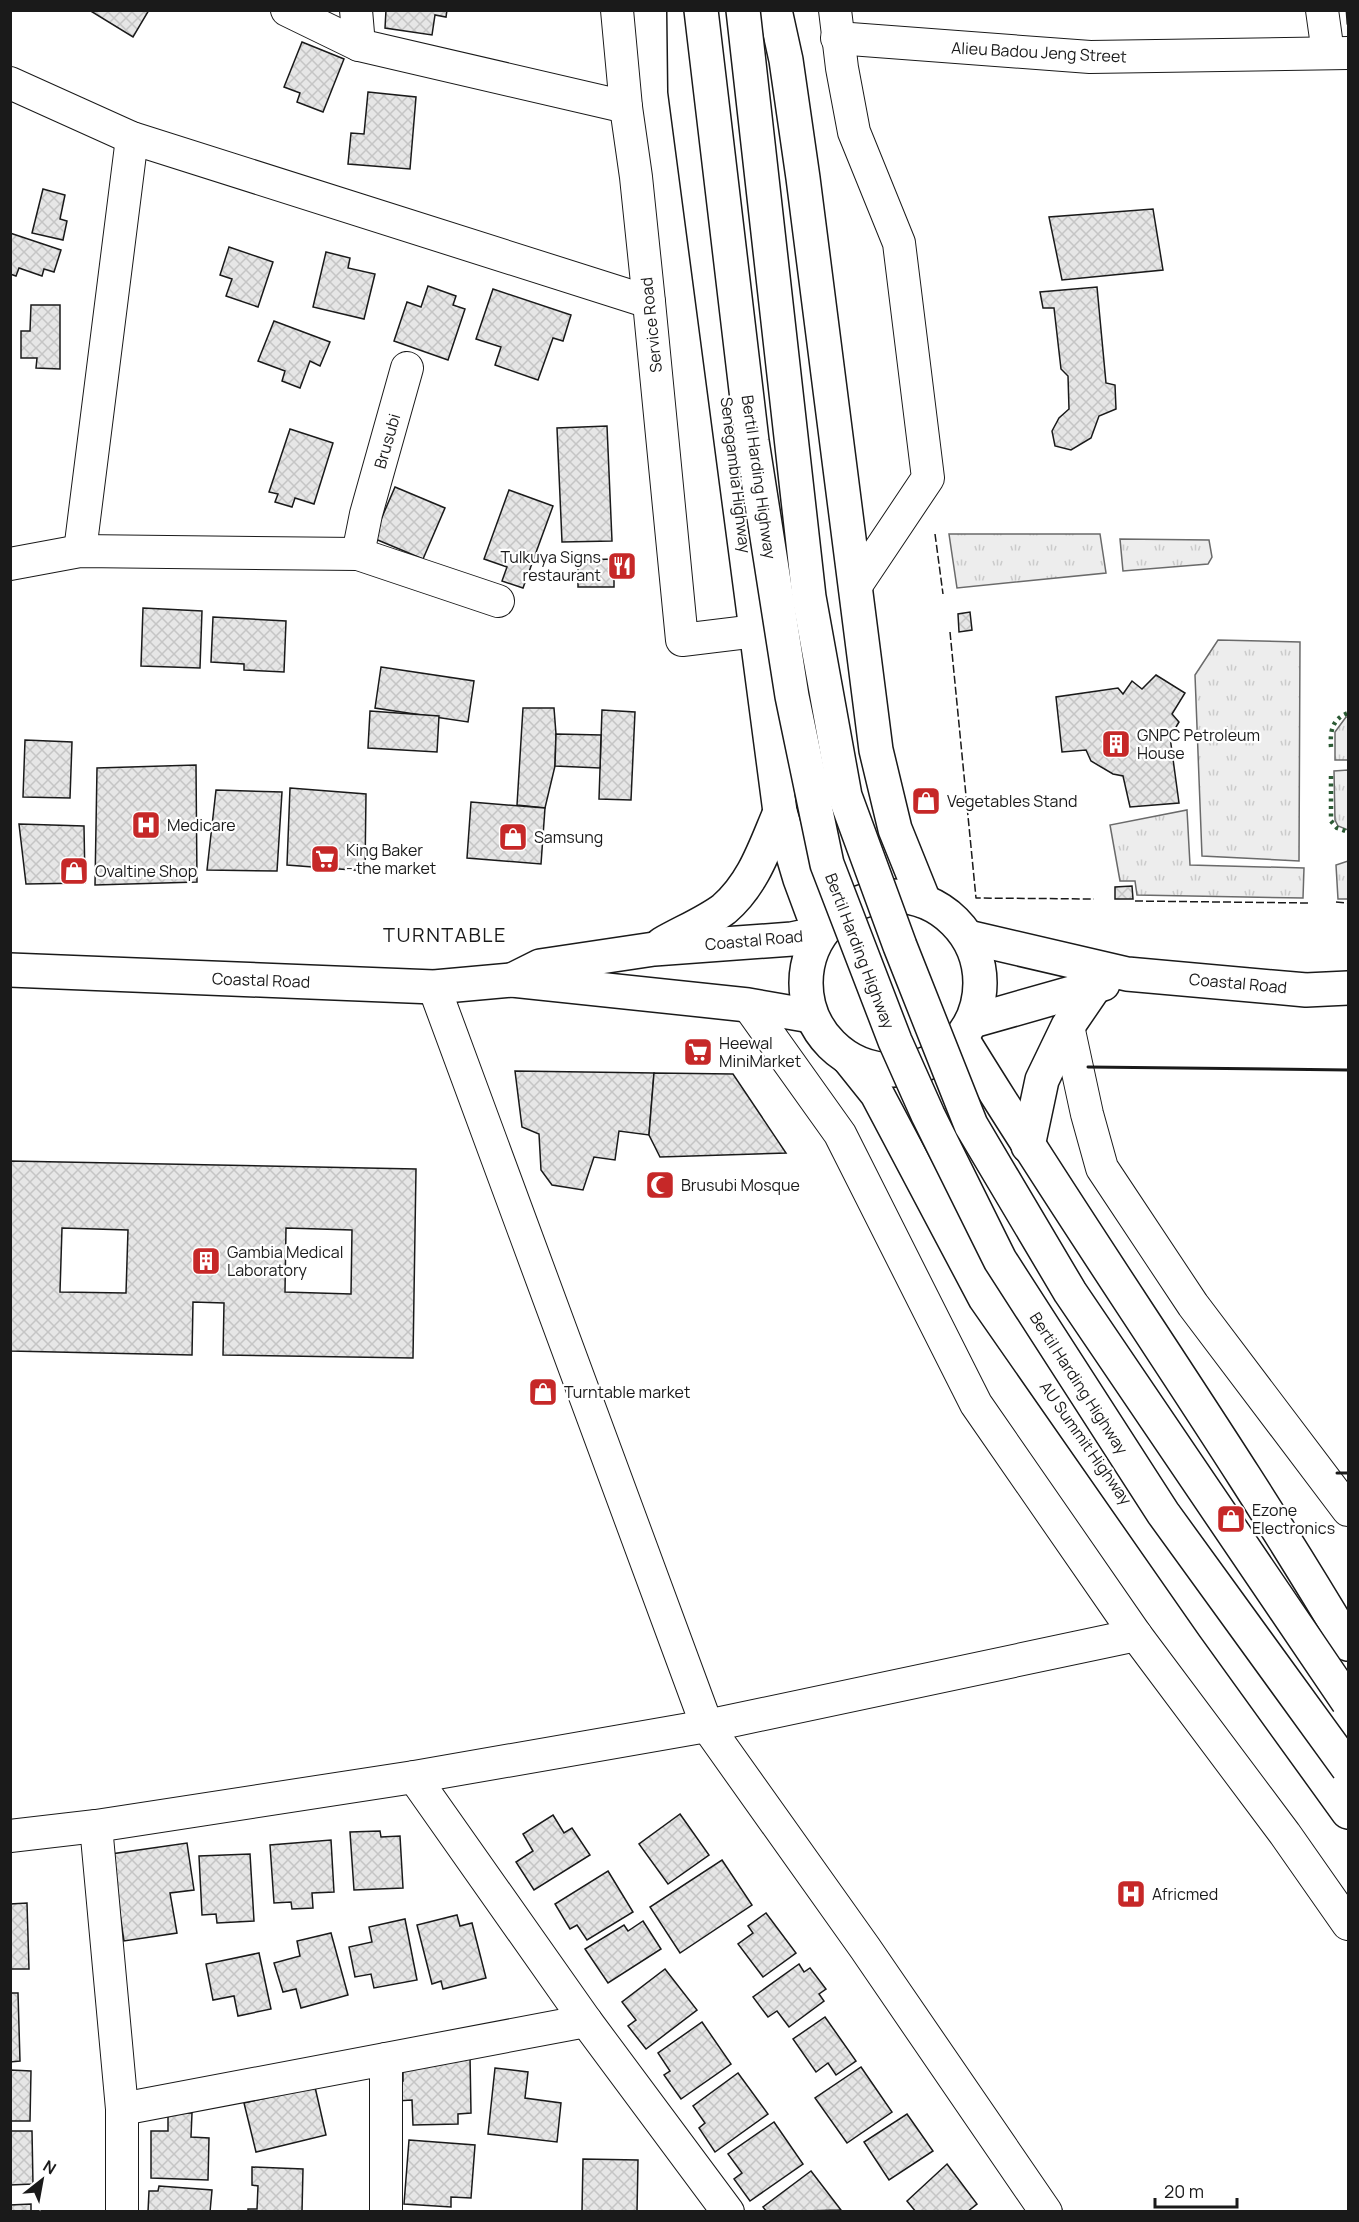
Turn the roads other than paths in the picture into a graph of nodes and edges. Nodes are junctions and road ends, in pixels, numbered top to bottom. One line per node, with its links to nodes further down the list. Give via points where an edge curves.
1 (287, 10): 10 (street)
2 (356, 10): 10 (street)
3 (617, 10): 13 (street, Service Road)
4 (684, 10): 22 (main road, Senegambia Highway, via 685,91)
5 (701, 10): 45 (main road, Bertil Harding Highway, bridge, via 752,441 792,696 827,864 899,1052 1000,1260 1162,1513)
6 (742, 10): 43 (main road, Bertil Harding Highway, bridge, via 809,597 845,796 971,1125 1070,1292)
7 (775, 10): 20 (main road, via 802,166)
8 (1322, 10): 11 (street)
9 (836, 24): 11 (street, Alieu Badou Jeng Street, via 1090,57); 20 (street, via 854,132 899,243 928,478)
10 (359, 45): 13 (street)
11 (1338, 53)
12 (10, 83): 14 (street)
13 (626, 107): 15 (street, Service Road)
14 (132, 138): 15 (street); 17 (street)
15 (649, 302): 22 (street, Service Road, via 682,640)
16 (407, 368): 18 (street, Brusubi)
17 (80, 551): 18 (street); 19 (street)
18 (358, 554): 21 (street)
19 (10, 564)
20 (855, 587): 24 (main road, via 876,750 895,829)
21 (498, 601)
22 (756, 632): 23 (main road, Senegambia Highway)
23 (780, 812): 25 (main road, Senegambia Highway); 27 (main road, via 757,867 739,893 723,909)
24 (924, 901): 25 (main road, via 895,896 866,900 840,913); 26 (main road, via 949,916)
25 (820, 933): 27 (main road, Coastal Road, via 792,939); 35 (main road, via 808,960 805,988)
26 (968, 937): 29 (main road, Coastal Road); 37 (main road, via 979,964 980,993)
27 (654, 949): 30 (main road, Coastal Road, via 540,966)
28 (10, 970): 31 (main road, Coastal Road)
29 (1127, 974): 32 (main road, Coastal Road); 33 (main road, Coastal Road, via 1306,990)
30 (512, 980): 31 (main road, Coastal Road); 34 (main road, Coastal Road)
31 (434, 987): 44 (street)
32 (1094, 988): 36 (main road); 37 (main road, Coastal Road)
33 (1348, 988)
34 (748, 1005): 35 (main road, Coastal Road); 41 (street, via 840,1134 976,1404)
35 (811, 1016): 38 (main road, via 827,1041)
36 (1068, 1026): 39 (main road, via 1042,1080); 40 (street, via 1102,1168 1193,1305)
37 (968, 1030): 38 (main road, via 933,1062 905,1070 876,1070); 39 (main road)
38 (849, 1059): 47 (main road, AU Summit Highway, via 877,1094 985,1298)
39 (1028, 1146): 42 (main road, via 1299,1560)
40 (1345, 1500)
41 (1136, 1635): 44 (street); 50 (street)
42 (1348, 1644)
43 (1348, 1702)
44 (706, 1726): 46 (street); 57 (street)
45 (1348, 1768)
46 (414, 1777): 48 (street); 51 (street)
47 (1348, 1812)
48 (96, 1826): 49 (street); 53 (street)
49 (10, 1836)
50 (1348, 1924)
51 (585, 2021): 52 (street); 56 (street)
52 (386, 2059): 53 (street); 55 (street)
53 (122, 2109): 54 (street)
54 (122, 2211)
55 (386, 2211)
56 (728, 2211)
57 (1046, 2211)

